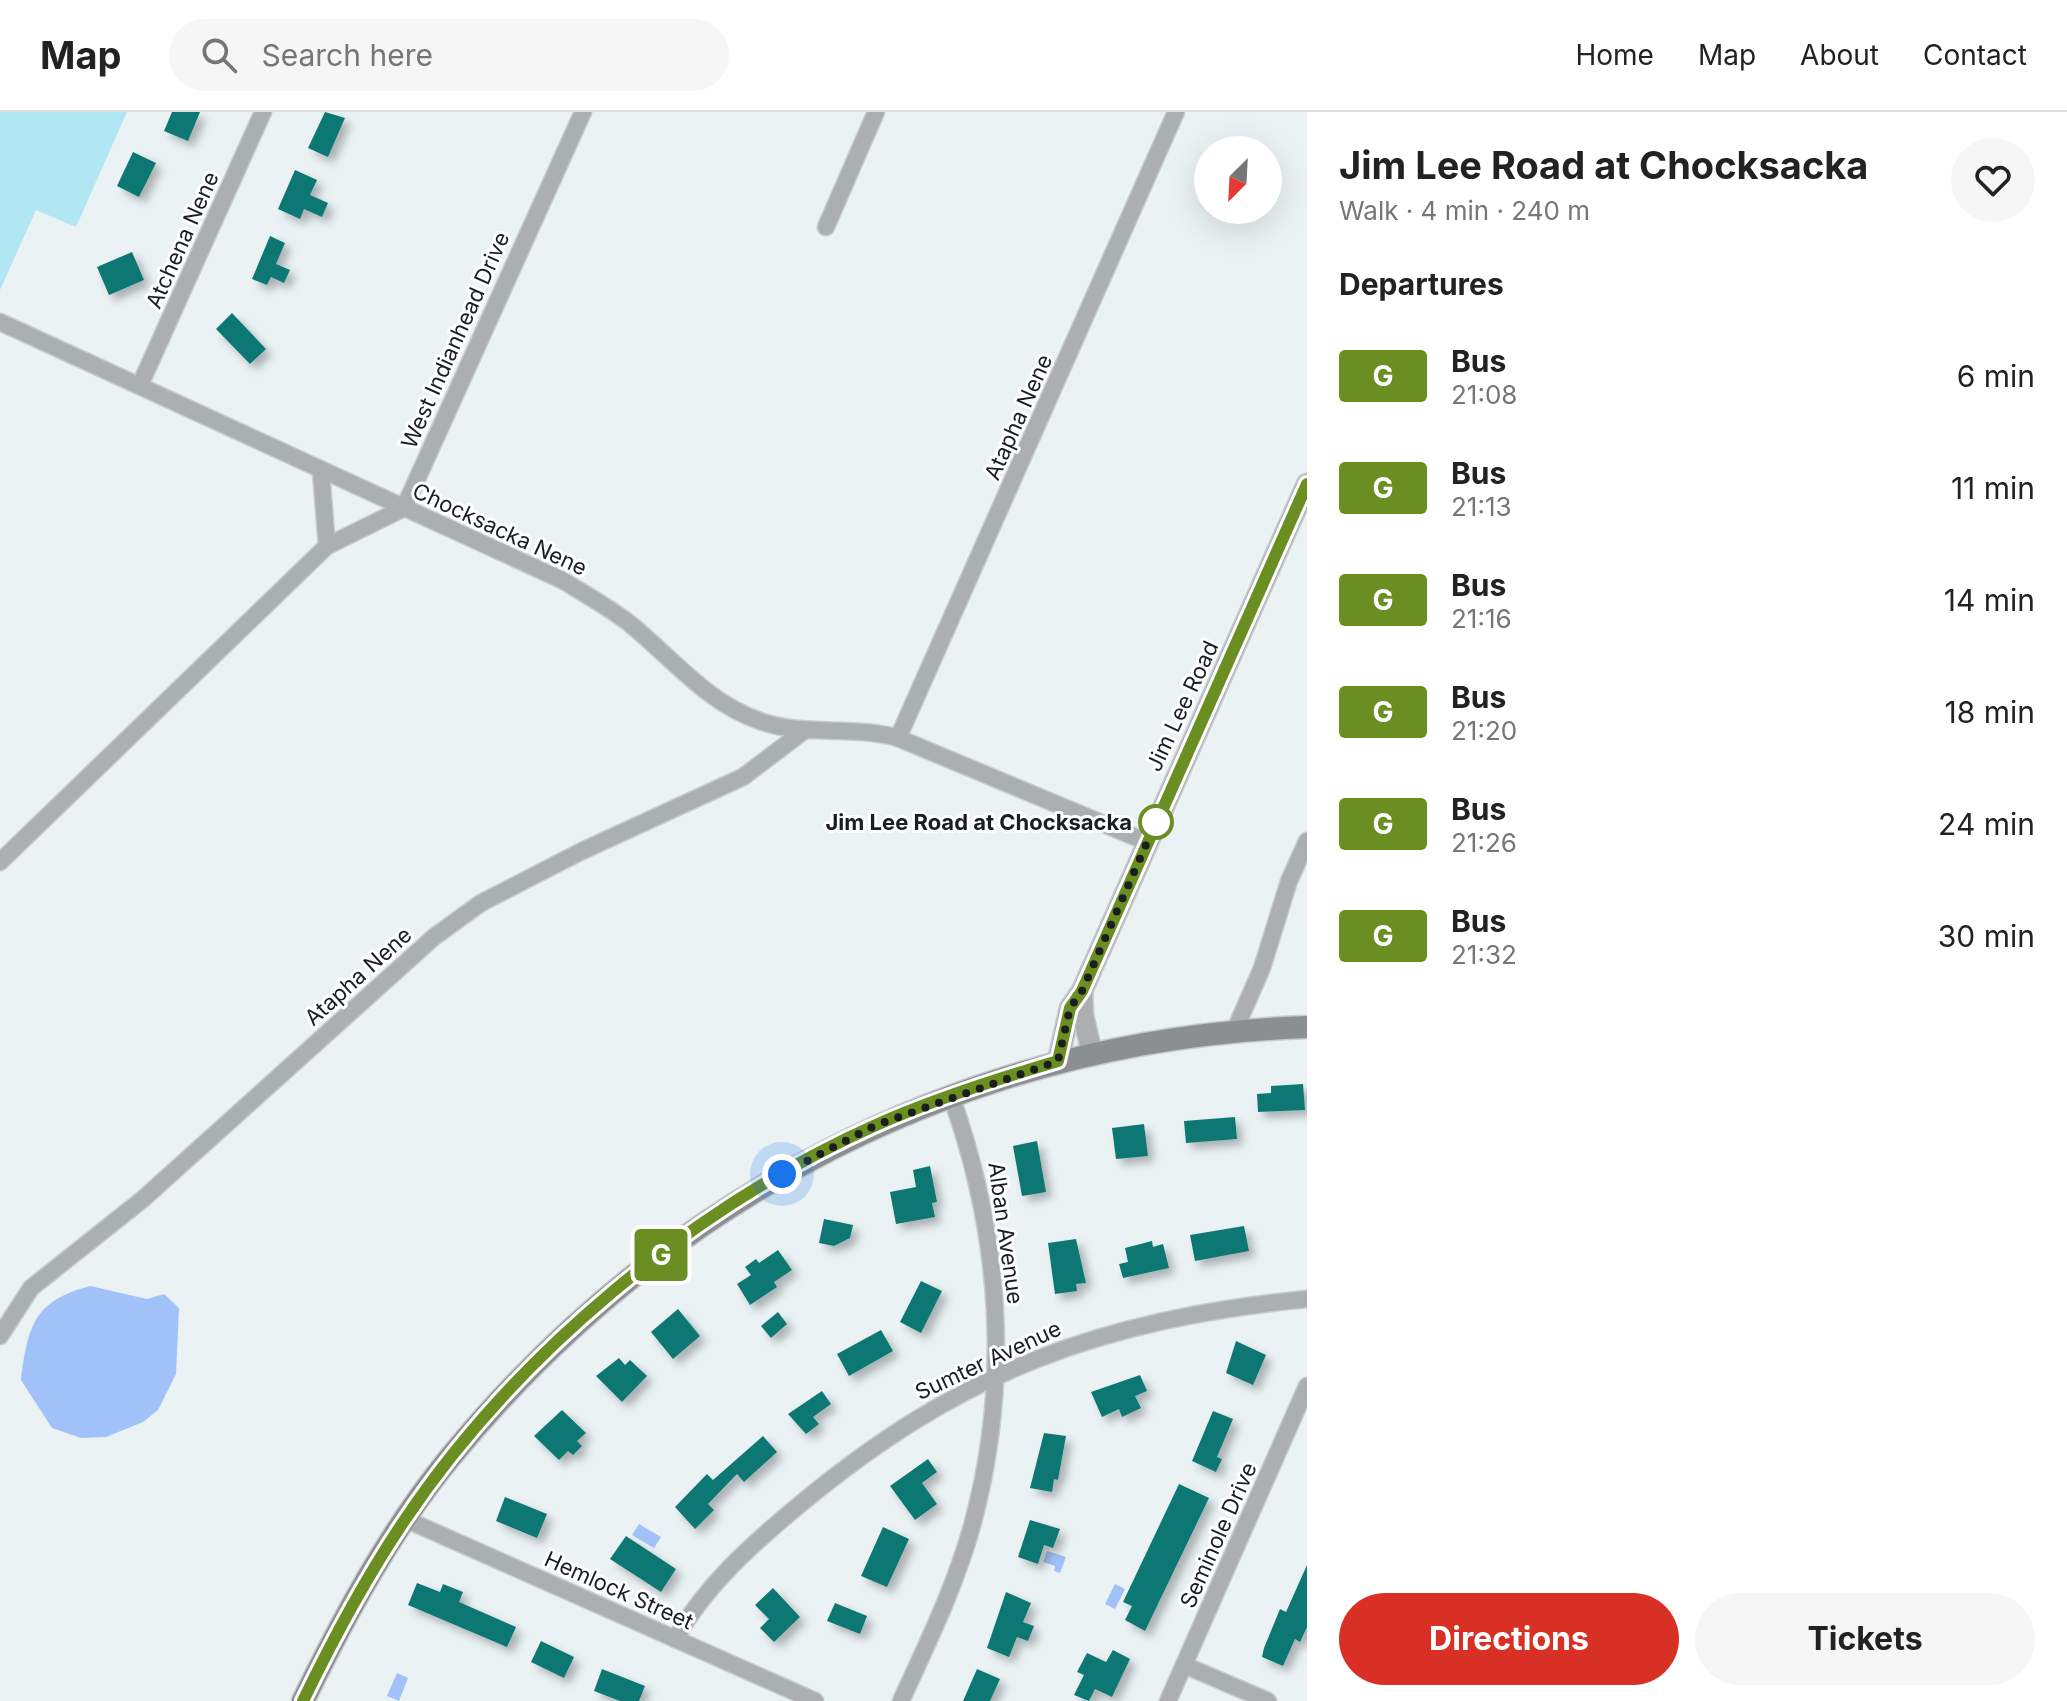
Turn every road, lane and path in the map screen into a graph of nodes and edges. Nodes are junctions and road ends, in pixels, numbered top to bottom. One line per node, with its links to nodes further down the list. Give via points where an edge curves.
1 (263, 112): 7 (street, Atchena Nene)
2 (583, 112): 10 (street, West Indianhead Drive)
3 (876, 112): 5 (street)
4 (1176, 112): 13 (street, Atapha Nene)
5 (826, 227)
6 (0, 322): 7 (street, Chocksacka Nene)
7 (140, 385): 8 (street, Chocksacka Nene)
8 (321, 472): 10 (street, Chocksacka Nene); 11 (street)
9 (1307, 484): 15 (street, Jim Lee Road)
10 (404, 508): 11 (street); 12 (street, Chocksacka Nene, via 500,550 598,602 722,703 761,722)
11 (327, 546): 16 (street)
12 (805, 730): 13 (street, Chocksacka Nene); 24 (street, Atapha Nene, via 743,777 481,903 434,937 143,1199 31,1288)
13 (898, 738): 15 (street, Chocksacka Nene)
14 (1307, 841): 19 (street)
15 (1147, 842): 17 (street, Jim Lee Road)
16 (0, 862)
17 (1082, 991): 20 (street); 21 (street, Jim Lee Road, via 1070,1008)
18 (1307, 1027): 19 (main road)
19 (1234, 1032): 20 (main road)
20 (1092, 1053): 21 (main road)
21 (1058, 1061): 22 (main road)
22 (951, 1096): 25 (street, Alban Avenue, via 973,1155 992,1265); 27 (main road, via 825,1149 722,1212 601,1301 539,1360 447,1462)
23 (1307, 1299): 25 (street, Sumter Avenue, via 1133,1326)
24 (0, 1336)
25 (998, 1374): 28 (street, Sumter Avenue, via 921,1414 855,1458 712,1584); 32 (street, Alban Avenue, via 972,1526 947,1599)
26 (1307, 1386): 29 (street, Seminole Drive)
27 (405, 1519): 28 (street, Hemlock Street); 30 (main road, via 349,1610)
28 (675, 1639): 31 (street, Hemlock Street)
29 (1184, 1665): 33 (street, Seminole Drive); 34 (street)
30 (303, 1701)
31 (815, 1701)
32 (901, 1701)
33 (1168, 1701)
34 (1268, 1701)

